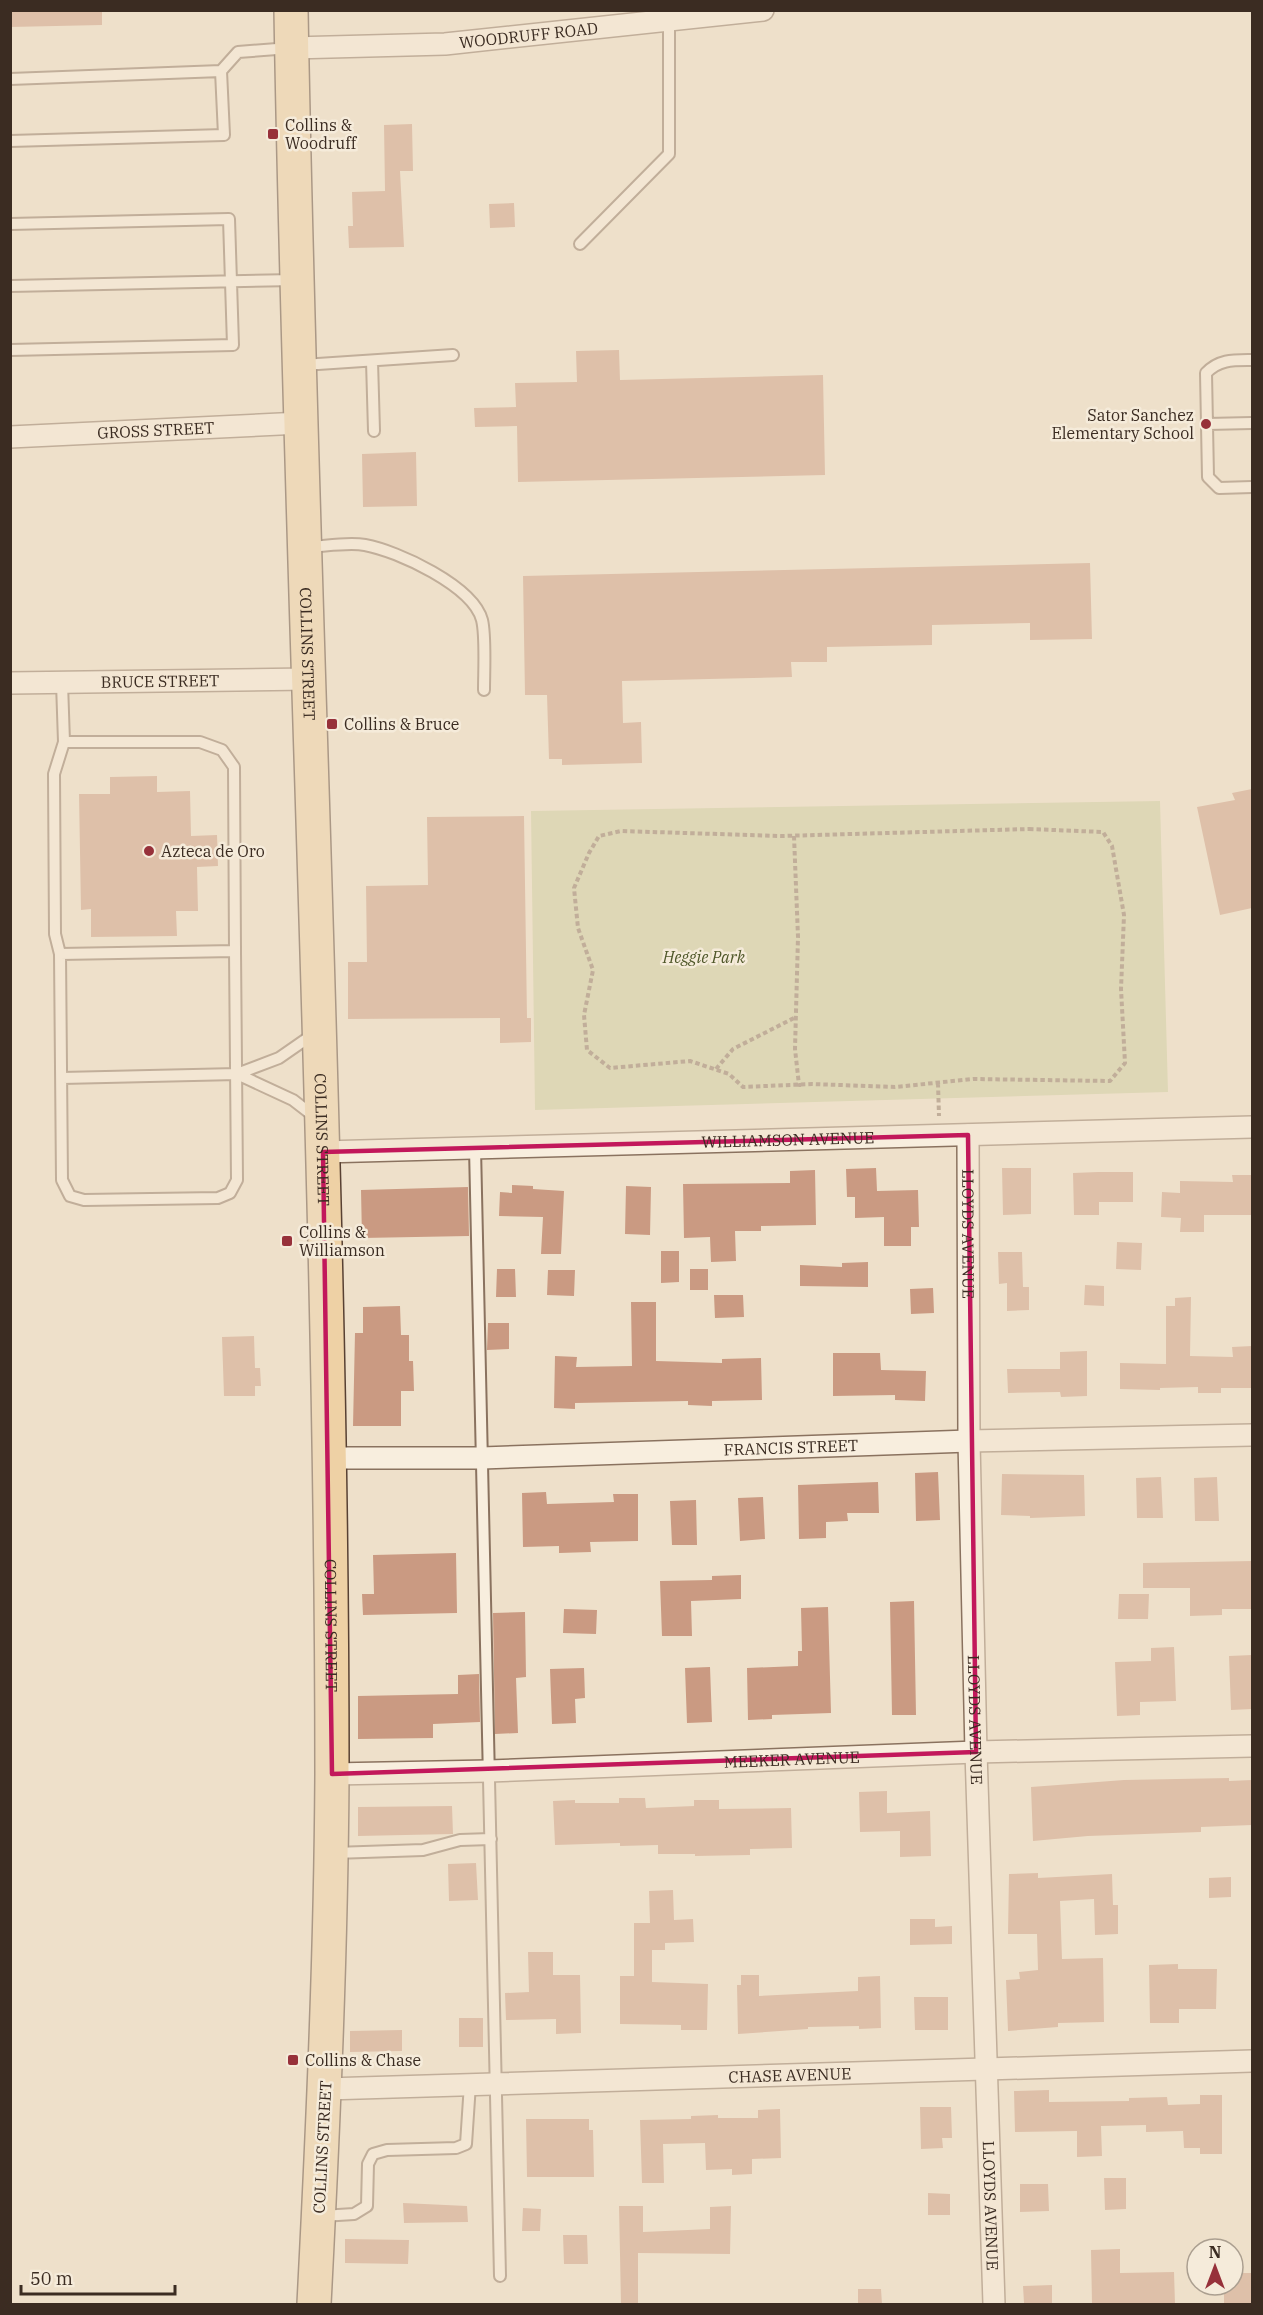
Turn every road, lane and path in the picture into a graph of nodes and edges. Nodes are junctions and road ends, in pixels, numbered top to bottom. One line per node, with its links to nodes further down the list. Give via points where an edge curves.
1 (291, 10): 6 (main road, COLLINS STREET)
2 (763, 10): 3 (street, WOODRUFF ROAD)
3 (733, 13): 4 (street, WOODRUFF ROAD)
4 (693, 15): 5 (street, WOODRUFF ROAD)
5 (669, 22): 6 (street, WOODRUFF ROAD, via 445,44); 11 (lane, via 669,154)
6 (292, 48): 7 (lane, via 238,52); 12 (main road, COLLINS STREET)
7 (221, 71): 8 (lane); 9 (lane, via 224,135)
8 (10, 79)
9 (10, 141)
10 (10, 224): 13 (lane, via 229,219)
11 (580, 244)
12 (298, 280): 13 (lane); 19 (main road, COLLINS STREET)
13 (232, 282): 14 (lane); 15 (lane, via 233,345)
14 (10, 286)
15 (10, 350)
16 (453, 355): 18 (lane)
17 (1252, 360): 22 (lane, via 1229,360 1213,365 1206,373)
18 (372, 362): 19 (lane); 23 (lane)
19 (300, 366): 20 (main road, COLLINS STREET)
20 (301, 423): 24 (street, GROSS STREET); 26 (main road, COLLINS STREET)
21 (1252, 423): 22 (lane)
22 (1207, 424): 25 (lane, via 1208,477 1219,488)
23 (374, 431)
24 (10, 437)
25 (1252, 488)
26 (306, 547): 27 (main road, COLLINS STREET); 30 (lane, via 363,545 395,554 440,576 472,602 482,621)
27 (309, 679): 29 (street, BRUCE STREET); 36 (main road, COLLINS STREET)
28 (10, 683): 29 (street, BRUCE STREET)
29 (62, 683): 31 (lane)
30 (484, 690)
31 (64, 742): 33 (lane, via 200,742 222,750 234,767); 34 (lane, via 54,774 55,934)
32 (794, 836): 35 (path); 37 (path, via 621,831 599,836 574,888 578,928 593,970 584,1015 587,1050 610,1068 690,1061); 40 (path, via 1029,829 1103,832 1112,846 1124,915 1121,989 1125,1063 1110,1081 972,1079)
33 (235, 951): 34 (lane); 38 (lane)
34 (60, 954): 39 (lane)
35 (796, 1017): 37 (path, via 733,1049); 41 (path)
36 (320, 1029): 38 (lane, via 279,1058); 45 (main road, COLLINS STREET)
37 (716, 1069): 41 (path, via 729,1074 743,1088)
38 (237, 1074): 39 (lane); 39 (lane, via 237,1180 230,1193 218,1198 84,1200 70,1196 62,1180); 45 (lane, via 293,1100)
39 (62, 1078)
40 (938, 1083): 41 (path); 42 (path)
41 (799, 1085)
42 (939, 1117)
43 (1252, 1127): 44 (street, WILLIAMSON AVENUE)
44 (968, 1135): 46 (street, WILLIAMSON AVENUE); 48 (street, LLOYDS AVENUE)
45 (322, 1138): 46 (street, WILLIAMSON AVENUE); 49 (main road, COLLINS STREET)
46 (475, 1148): 50 (lane)
47 (1252, 1435): 48 (street, FRANCIS STREET)
48 (969, 1441): 50 (street, FRANCIS STREET); 52 (street, LLOYDS AVENUE)
49 (329, 1458): 50 (street, FRANCIS STREET); 54 (main road, COLLINS STREET)
50 (482, 1458): 53 (lane)
51 (1252, 1746): 52 (street, MEEKER AVENUE)
52 (976, 1752): 53 (street, MEEKER AVENUE); 58 (street, LLOYDS AVENUE)
53 (489, 1771): 54 (street, MEEKER AVENUE); 55 (lane)
54 (332, 1774): 56 (main road, COLLINS STREET)
55 (490, 1839): 56 (lane, via 460,1840 423,1850); 60 (lane)
56 (331, 1853): 61 (main road, COLLINS STREET)
57 (1252, 2061): 58 (street, CHASE AVENUE)
58 (987, 2068): 60 (street, CHASE AVENUE); 65 (street, LLOYDS AVENUE)
59 (470, 2084): 60 (street, CHASE AVENUE); 61 (street, CHASE AVENUE); 62 (lane, via 466,2144 373,2154 368,2164 367,2206 354,2214)
60 (496, 2084): 63 (lane)
61 (326, 2089): 62 (main road, COLLINS STREET)
62 (319, 2217): 64 (main road, COLLINS STREET)
63 (500, 2276)
64 (314, 2304)
65 (994, 2304)

